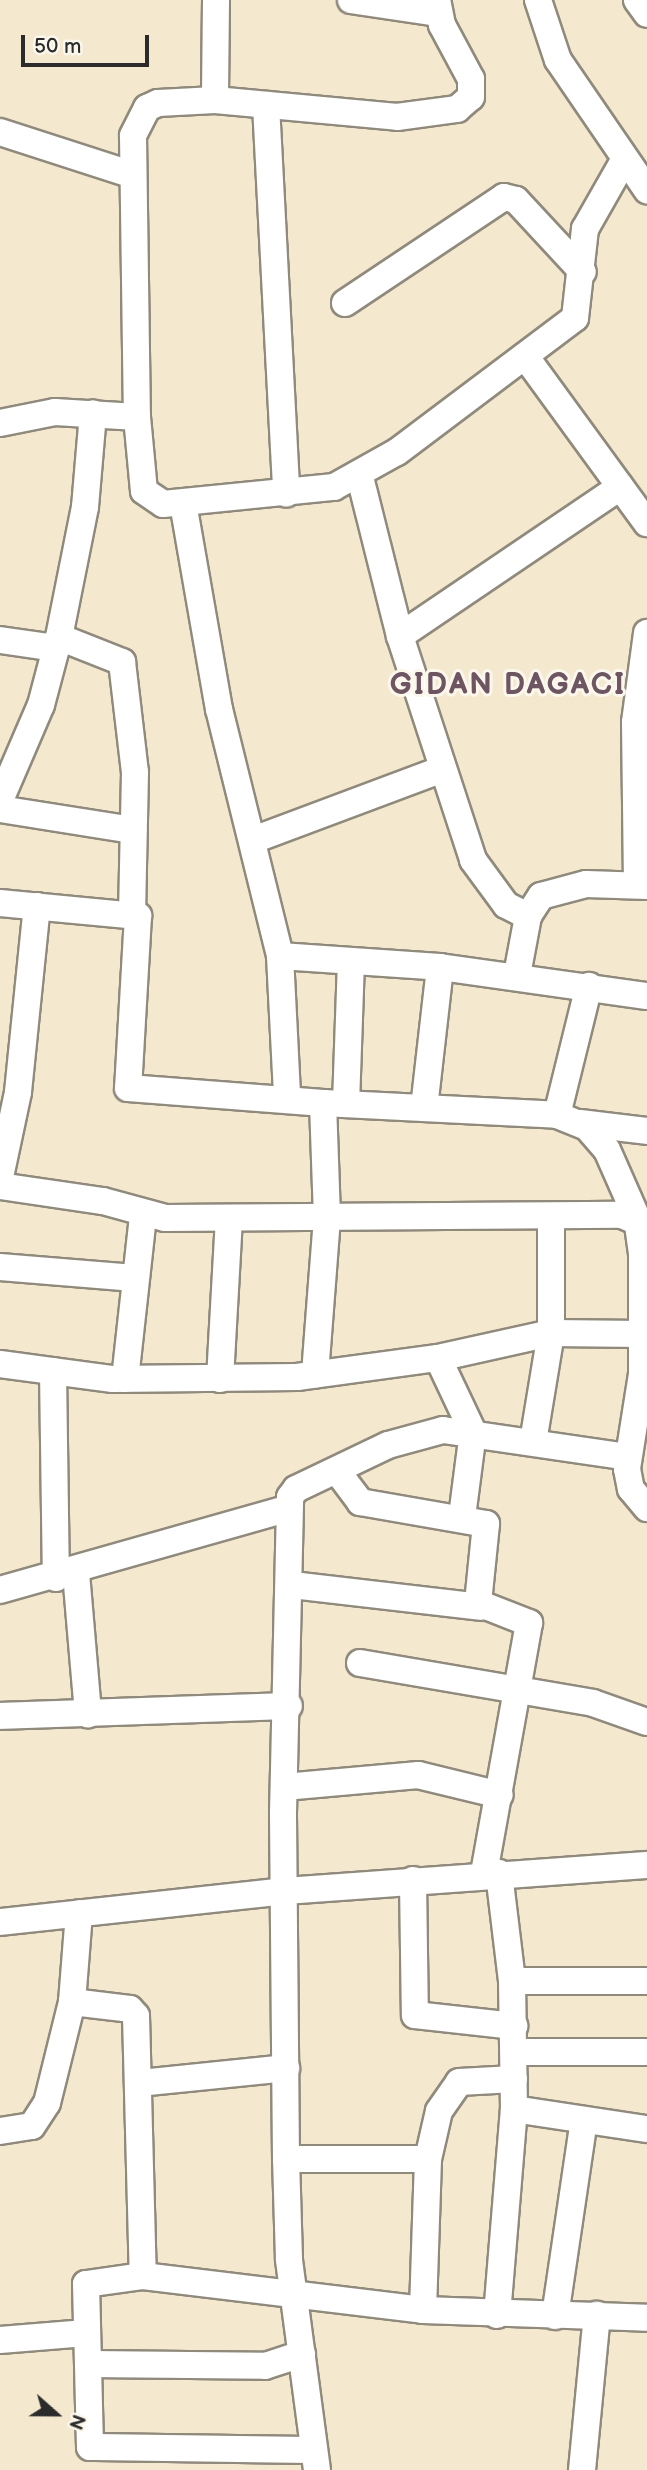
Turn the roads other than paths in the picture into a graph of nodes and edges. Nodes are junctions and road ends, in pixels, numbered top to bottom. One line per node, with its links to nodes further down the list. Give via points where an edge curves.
1 (216, 0): 7 (street)
2 (351, 0): 5 (street)
3 (538, 0): 11 (street, via 558,60)
4 (637, 0): 6 (street)
5 (437, 6): 8 (street, via 471,79 471,97 457,109 397,117)
6 (647, 14)
7 (215, 100): 8 (street); 10 (street, via 180,99 147,108 133,136)
8 (266, 105): 20 (street)
9 (0, 132): 10 (street)
10 (130, 174): 16 (street)
11 (639, 179): 12 (street, via 589,219)
12 (583, 272): 13 (street, via 516,200 504,197); 14 (street, via 575,318)
13 (345, 303)
14 (525, 356): 18 (street); 19 (street)
15 (93, 413): 16 (street); 17 (street); 26 (street, via 85,507)
16 (137, 417): 21 (street, via 144,491 163,504)
17 (0, 423)
18 (360, 477): 20 (street); 24 (street)
19 (620, 487): 22 (street); 24 (street)
20 (286, 493): 21 (street)
21 (183, 503): 31 (street, via 219,709)
22 (647, 523)
23 (647, 633): 32 (street, via 635,722)
24 (400, 636): 27 (street)
25 (0, 640): 26 (street)
26 (58, 643): 28 (street, via 41,705); 30 (street, via 122,662 135,772)
27 (440, 770): 31 (street); 36 (street, via 473,860 506,905)
28 (0, 800)
29 (0, 810): 30 (street)
30 (133, 830): 35 (street)
31 (253, 840): 37 (street)
32 (642, 885): 36 (street, via 557,888 541,896)
33 (0, 903): 34 (street)
34 (37, 906): 35 (street); 43 (street)
35 (132, 913): 44 (street, via 140,922 125,1085)
36 (528, 916): 40 (street)
37 (280, 956): 38 (street); 44 (street)
38 (351, 961): 39 (street); 45 (street)
39 (440, 967): 40 (street); 46 (street)
40 (517, 975): 41 (street)
41 (589, 986): 42 (street); 47 (street)
42 (647, 996)
43 (12, 1042): 49 (street)
44 (287, 1096): 45 (street)
45 (334, 1104): 46 (street); 54 (street)
46 (424, 1108): 47 (street)
47 (568, 1119): 48 (street); 55 (street, via 607,1150)
48 (647, 1131)
49 (0, 1177)
50 (0, 1186): 51 (street, via 103,1201)
51 (143, 1215): 53 (street); 57 (street)
52 (551, 1216): 54 (street); 55 (street); 58 (street)
53 (229, 1218): 54 (street); 65 (street)
54 (327, 1218): 63 (street)
55 (642, 1222): 59 (street)
56 (0, 1267): 57 (street)
57 (135, 1278): 64 (street)
58 (551, 1333): 59 (street); 60 (street); 67 (street)
59 (643, 1334): 68 (street)
60 (438, 1358): 63 (street); 66 (street)
61 (0, 1364): 62 (street)
62 (52, 1371): 64 (street); 73 (street)
63 (315, 1375): 65 (street)
64 (125, 1379): 65 (street)
65 (220, 1379)
66 (473, 1432): 67 (street); 69 (street, via 420,1434); 72 (street)
67 (533, 1442): 68 (street)
68 (628, 1457): 70 (street, via 628,1481)
69 (337, 1471): 71 (street, via 296,1489); 72 (street, via 360,1502)
70 (647, 1508)
71 (286, 1509): 73 (street); 74 (street)
72 (462, 1517): 76 (street, via 487,1529)
73 (66, 1575): 75 (street); 80 (street)
74 (292, 1585): 76 (street); 79 (street)
75 (0, 1590)
76 (481, 1607): 78 (street, via 529,1623)
77 (360, 1663): 78 (street)
78 (521, 1690): 82 (street, via 593,1703); 84 (street)
79 (289, 1706): 80 (street); 83 (street)
80 (88, 1714): 81 (street)
81 (0, 1716)
82 (647, 1722)
83 (284, 1787): 84 (street, via 418,1775); 88 (street)
84 (500, 1795): 86 (street)
85 (647, 1865): 86 (street)
86 (491, 1873): 87 (street); 91 (street)
87 (413, 1880): 88 (street); 94 (street, via 415,2015)
88 (284, 1891): 89 (street); 96 (street)
89 (79, 1913): 90 (street); 93 (street)
90 (0, 1922)
91 (512, 1981): 92 (street); 94 (street)
92 (647, 1981)
93 (72, 2002): 98 (street, via 134,2011); 102 (street, via 41,2117 32,2126)
94 (514, 2039): 95 (street); 97 (street)
95 (647, 2052)
96 (286, 2067): 98 (street); 103 (street)
97 (514, 2079): 99 (street); 104 (street, via 459,2082 439,2111)
98 (139, 2083): 105 (street)
99 (514, 2109): 100 (street); 108 (street)
100 (584, 2120): 101 (street); 110 (street)
101 (647, 2129)
102 (0, 2131)
103 (286, 2159): 104 (street); 106 (street)
104 (428, 2159): 107 (street)
105 (143, 2276): 106 (street); 112 (street, via 86,2284)
106 (293, 2295): 107 (street); 114 (street)
107 (423, 2310): 108 (street)
108 (497, 2315): 110 (street)
109 (597, 2315): 110 (street); 111 (street); 117 (street)
110 (555, 2316)
111 (647, 2318)
112 (86, 2333): 113 (street); 115 (street)
113 (0, 2340)
114 (302, 2354): 115 (street, via 265,2366); 116 (street)
115 (88, 2364): 116 (street, via 87,2443 95,2450)
116 (316, 2460)
117 (582, 2470)

